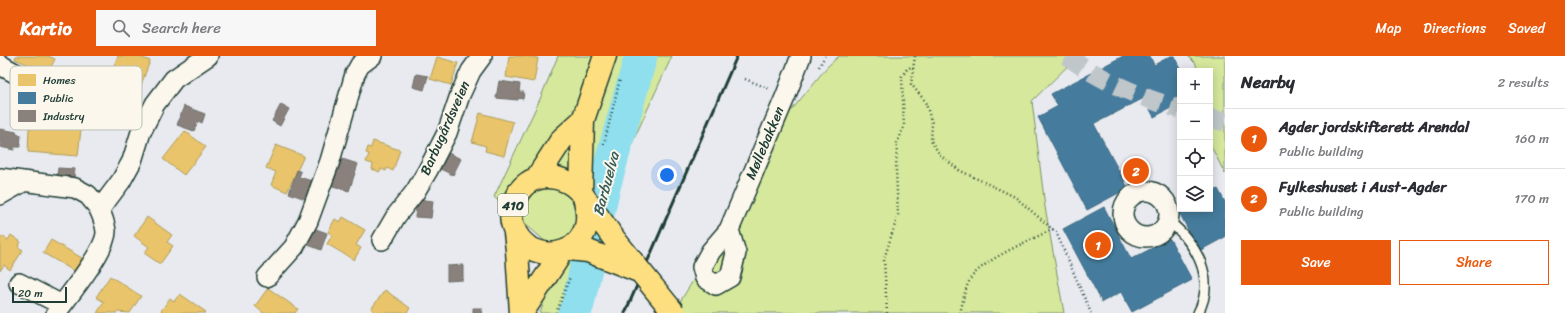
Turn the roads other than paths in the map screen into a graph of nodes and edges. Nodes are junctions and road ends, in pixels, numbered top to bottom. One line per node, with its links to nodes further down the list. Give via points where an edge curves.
1 (372, 56): 25 (street, via 360,65 355,74 330,160 308,221 294,248)
2 (482, 56): 22 (street, Barbugårdsveien, via 460,95 447,133 428,170 416,192 396,216)
3 (605, 56): 10 (main road, 410)
4 (801, 56): 20 (street, Møllebakken)
5 (204, 57): 9 (street, via 174,79)
6 (0, 64): 7 (street)
7 (10, 71)
8 (142, 116): 9 (street)
9 (147, 119): 11 (street)
10 (583, 120): 14 (main road, 410, via 562,139); 17 (main road, 410)
11 (142, 130)
12 (142, 130): 18 (street, via 132,161 121,181 103,205)
13 (0, 178): 15 (street)
14 (536, 179): 17 (main road, 410, via 558,178 570,182); 21 (main road, 410, via 525,185 517,195 511,212)
15 (23, 182): 16 (street); 18 (street, via 75,188 88,195)
16 (0, 195)
17 (582, 195): 23 (main road, 410, bridge, via 588,210 588,222 582,237); 24 (main road, 410, bridge)
18 (98, 207): 27 (street, via 106,232 103,242 88,270)
19 (1168, 220): 30 (lane, via 1186,237 1205,275 1206,288)
20 (729, 230)
21 (515, 233): 23 (main road, 410, via 525,246 542,253 555,254); 28 (main road, 410)
22 (382, 240)
23 (566, 250): 24 (main road, 410, bridge, via 588,251); 28 (main road, 410)
24 (640, 271): 29 (main road, 410, bridge)
25 (267, 277)
26 (19, 283): 27 (street)
27 (59, 309)
28 (521, 313)
29 (674, 313)
30 (1198, 313)

